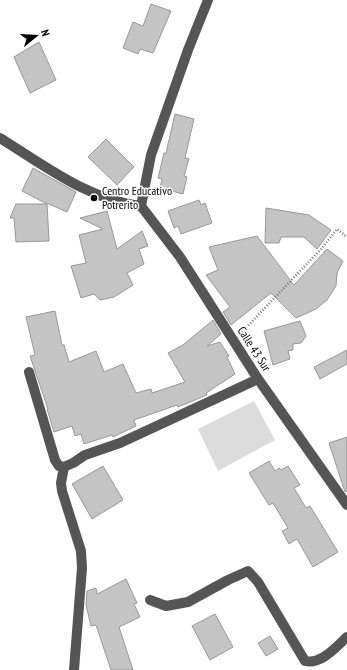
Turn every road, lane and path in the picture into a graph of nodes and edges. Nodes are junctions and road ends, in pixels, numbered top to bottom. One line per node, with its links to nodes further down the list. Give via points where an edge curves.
1 (208, 0): 3 (street, via 151,155)
2 (0, 138): 3 (street, via 90,192 125,204)
3 (141, 206): 5 (street, Calle 43 Sur, via 180,257)
4 (347, 238): 5 (path, via 337,229 322,248)
5 (233, 340): 7 (street, Calle 43 Sur)
6 (29, 372): 8 (street, via 55,460 59,466)
7 (258, 380): 8 (street, via 127,440 85,454); 9 (street, Calle 43 Sur)
8 (64, 467): 12 (street, via 62,491 81,551 82,568)
9 (347, 505)
10 (150, 600): 11 (street, via 166,606 188,602 248,571 258,582 305,661 318,661)
11 (347, 637)
12 (74, 670)

